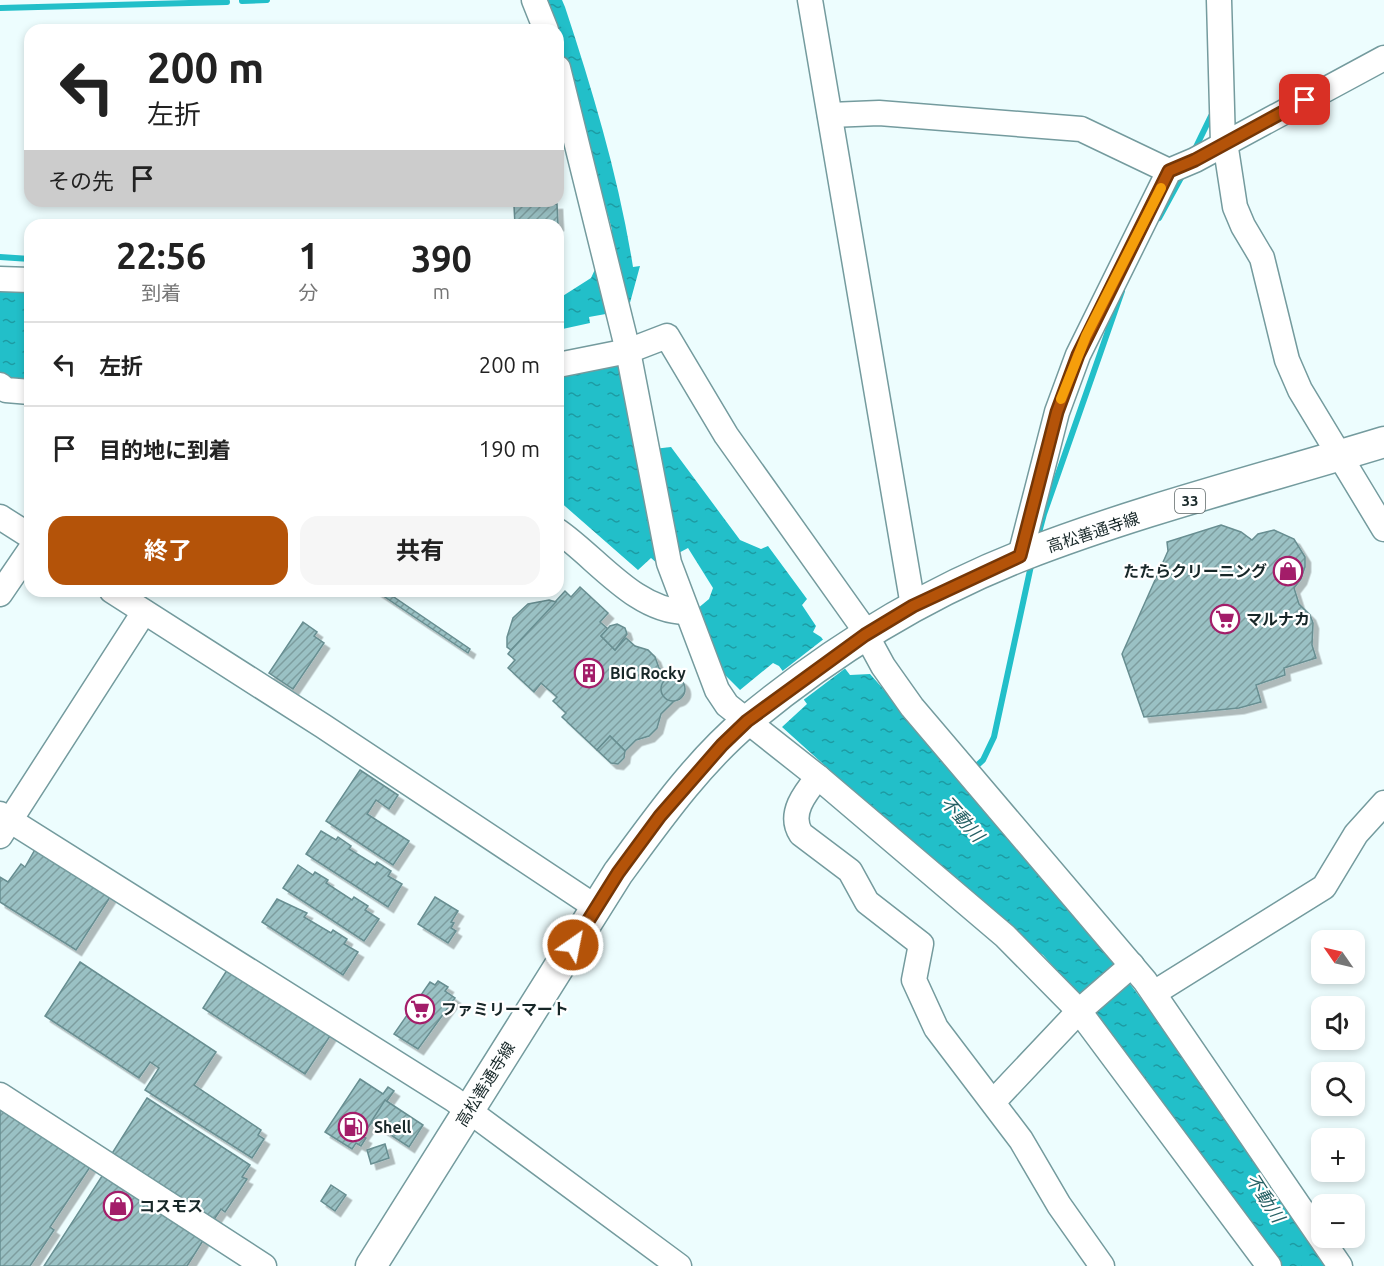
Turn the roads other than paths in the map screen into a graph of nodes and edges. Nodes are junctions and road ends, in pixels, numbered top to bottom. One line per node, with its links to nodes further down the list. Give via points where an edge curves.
1 (534, 0): 4 (street)
2 (810, 0): 7 (street)
3 (1219, 0): 8 (street)
4 (544, 24)
5 (1384, 58): 8 (street)
6 (564, 93): 12 (street)
7 (830, 115): 9 (street, via 879,114 1081,129); 26 (street)
8 (1224, 143): 9 (street); 17 (street, via 1235,207 1269,278 1287,360)
9 (1182, 165): 22 (street, via 1078,355 1057,412)
10 (0, 279): 11 (street)
11 (24, 280)
12 (628, 351): 13 (street); 28 (street, via 669,563); 29 (street, via 667,336 726,435)
13 (564, 364)
14 (0, 385): 15 (street, via 6,390)
15 (24, 392)
16 (1384, 442): 17 (main road, 高松善通寺線 / 33)
17 (1339, 456): 19 (street); 22 (main road, 高松善通寺線 / 33)
18 (0, 517): 20 (street)
19 (1384, 529)
20 (24, 532)
21 (564, 536): 28 (street, via 627,587 668,612)
22 (1030, 553): 26 (main road, 高松善通寺線 / 33)
23 (24, 559): 24 (street)
24 (0, 594)
25 (121, 597): 27 (street)
26 (913, 606): 29 (main road, 高松善通寺線 / 33)
27 (144, 612): 33 (street); 34 (street)
28 (685, 612): 30 (street, via 717,690 727,705)
29 (865, 635): 30 (main road, 高松善通寺線 / 33); 35 (street, via 912,707)
30 (747, 721): 31 (street); 34 (main road, 高松善通寺線 / 33, via 660,816)
31 (818, 777): 36 (street, via 1005,936); 38 (street, via 804,795 796,826 849,871 867,902 921,944 915,986 936,1028)
32 (1384, 803): 35 (street, via 1356,834 1324,886)
33 (3, 823): 39 (street)
34 (597, 908): 39 (main road, 高松善通寺線 / 33)
35 (1139, 978): 36 (street); 45 (street)
36 (1083, 1008): 38 (street); 44 (street)
37 (0, 1095): 40 (street)
38 (994, 1101): 43 (street)
39 (468, 1111): 41 (main road, 高松善通寺線 / 33); 42 (street)
40 (264, 1266)
41 (371, 1266)
42 (679, 1266)
43 (1102, 1266)
44 (1269, 1266)
45 (1340, 1266)

